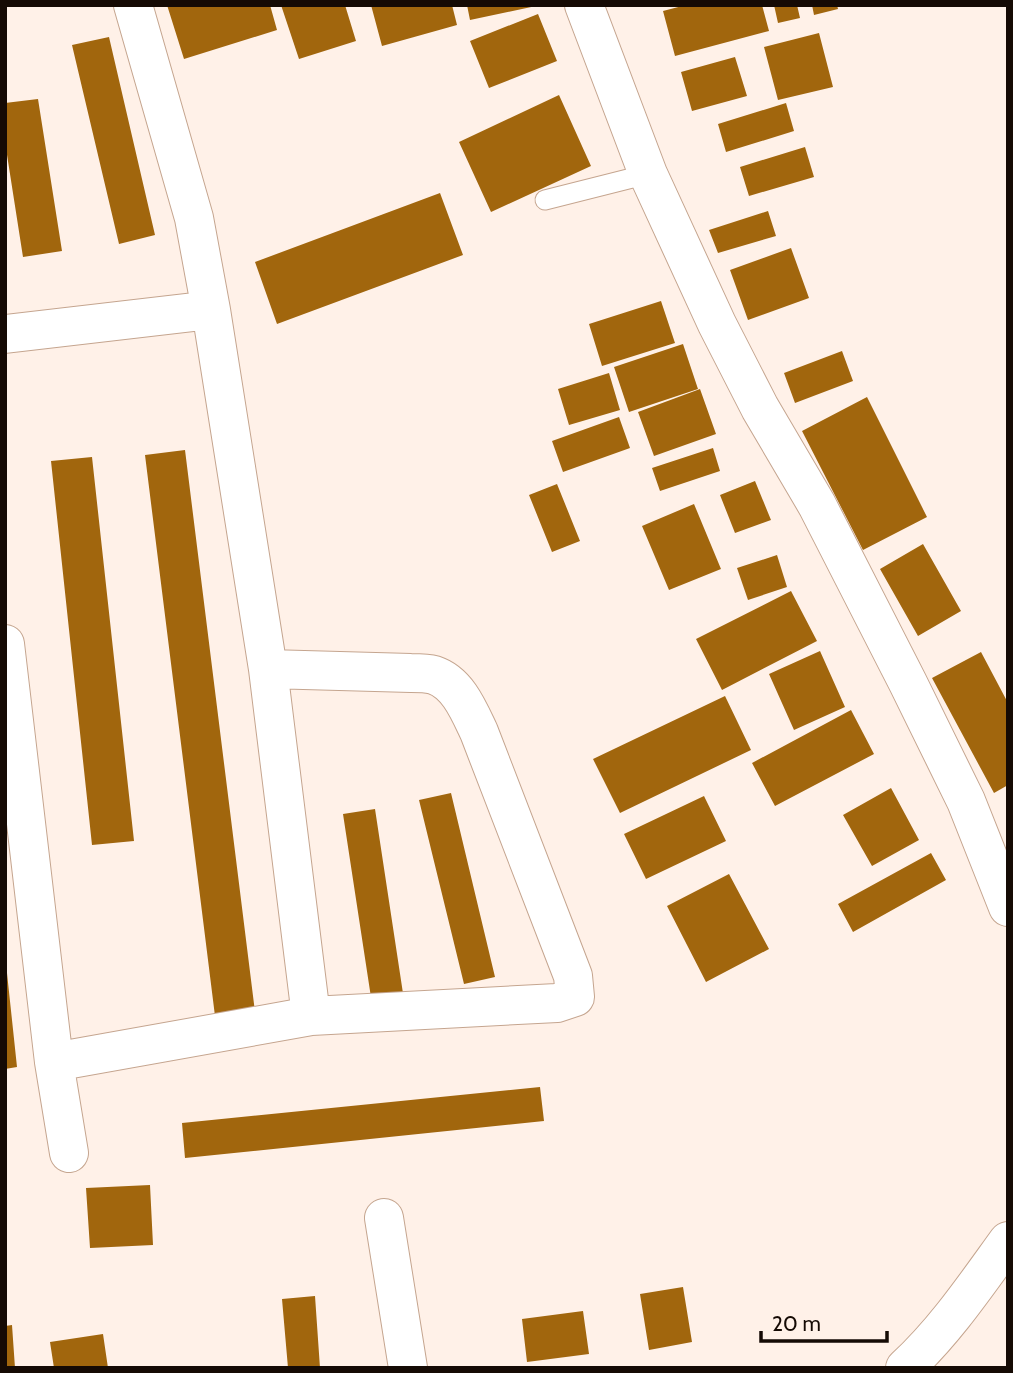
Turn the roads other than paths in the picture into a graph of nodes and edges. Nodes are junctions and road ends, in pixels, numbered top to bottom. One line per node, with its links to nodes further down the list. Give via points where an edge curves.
1 (133, 5): 5 (street, via 194,218)
2 (584, 5): 3 (street)
3 (648, 174): 4 (lane); 9 (street, via 717,324 817,505 966,800)
4 (545, 200)
5 (211, 310): 6 (street); 8 (street)
6 (5, 334)
7 (5, 644): 11 (street)
8 (268, 669): 10 (street); 10 (street, via 411,673 433,675 452,685 479,732 576,990 575,997 557,1003)
9 (1008, 907)
10 (311, 1016): 11 (street)
11 (54, 1062): 12 (street)
12 (69, 1153)
13 (384, 1218): 15 (street)
14 (1008, 1241): 16 (street, via 927,1348)
15 (408, 1368)
16 (905, 1368)

